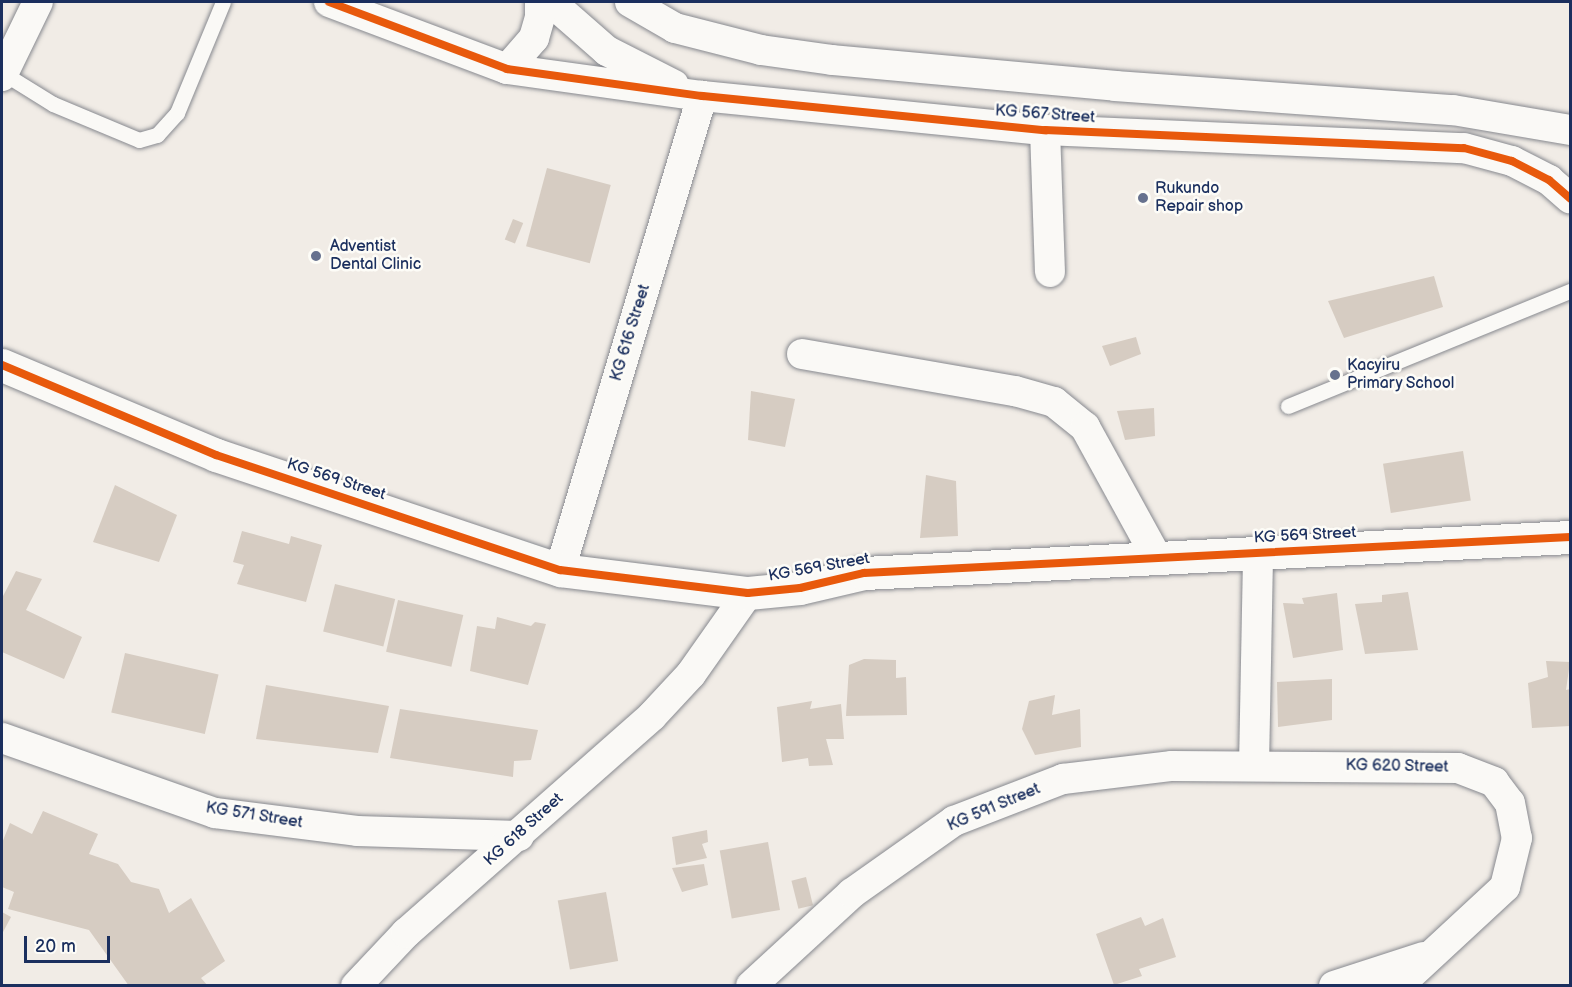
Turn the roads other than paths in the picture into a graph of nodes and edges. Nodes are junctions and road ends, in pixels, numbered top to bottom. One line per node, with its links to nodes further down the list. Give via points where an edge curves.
1 (38, 2): 8 (street)
2 (223, 2): 8 (lane, via 177,113 157,135 139,140 54,104)
3 (329, 2): 7 (street, KG 567 Street)
4 (540, 2): 7 (street, via 534,38)
5 (551, 2): 9 (street, via 607,51)
6 (630, 2): 11 (street, via 675,28 762,50 832,60 1452,110)
7 (507, 69): 9 (street, KG 567 Street)
8 (2, 74)
9 (702, 96): 10 (street, KG 567 Street); 21 (street, KG 616 Street)
10 (1045, 130): 12 (street, KG 567 Street, via 1464,148 1512,161 1549,180); 13 (street)
11 (1567, 133)
12 (1570, 198)
13 (1050, 272)
14 (1570, 291): 17 (lane)
15 (802, 354): 20 (street, via 1015,391 1054,402 1085,427)
16 (2, 364): 21 (street, KG 569 Street, via 216,455)
17 (1288, 406)
18 (1570, 537): 19 (street, KG 569 Street)
19 (1258, 552): 20 (street, KG 569 Street); 24 (street)
20 (1157, 558): 22 (street, KG 569 Street, via 864,573 800,588)
21 (560, 570): 22 (street, KG 569 Street)
22 (748, 592): 25 (street, KG 618 Street, via 691,674 652,716)
23 (2, 738): 25 (street, KG 571 Street, via 215,813 357,831)
24 (1254, 766): 26 (street, KG 620 Street, via 1458,768 1494,782 1510,803 1517,838 1505,887); 28 (street, KG 591 Street, via 1172,766 1063,779 954,821 852,893)
25 (519, 836): 27 (street, KG 618 Street, via 406,933)
26 (1427, 956): 29 (street); 30 (street, KG 620 Street)
27 (356, 986)
28 (751, 986)
29 (1334, 986)
30 (1398, 986)

